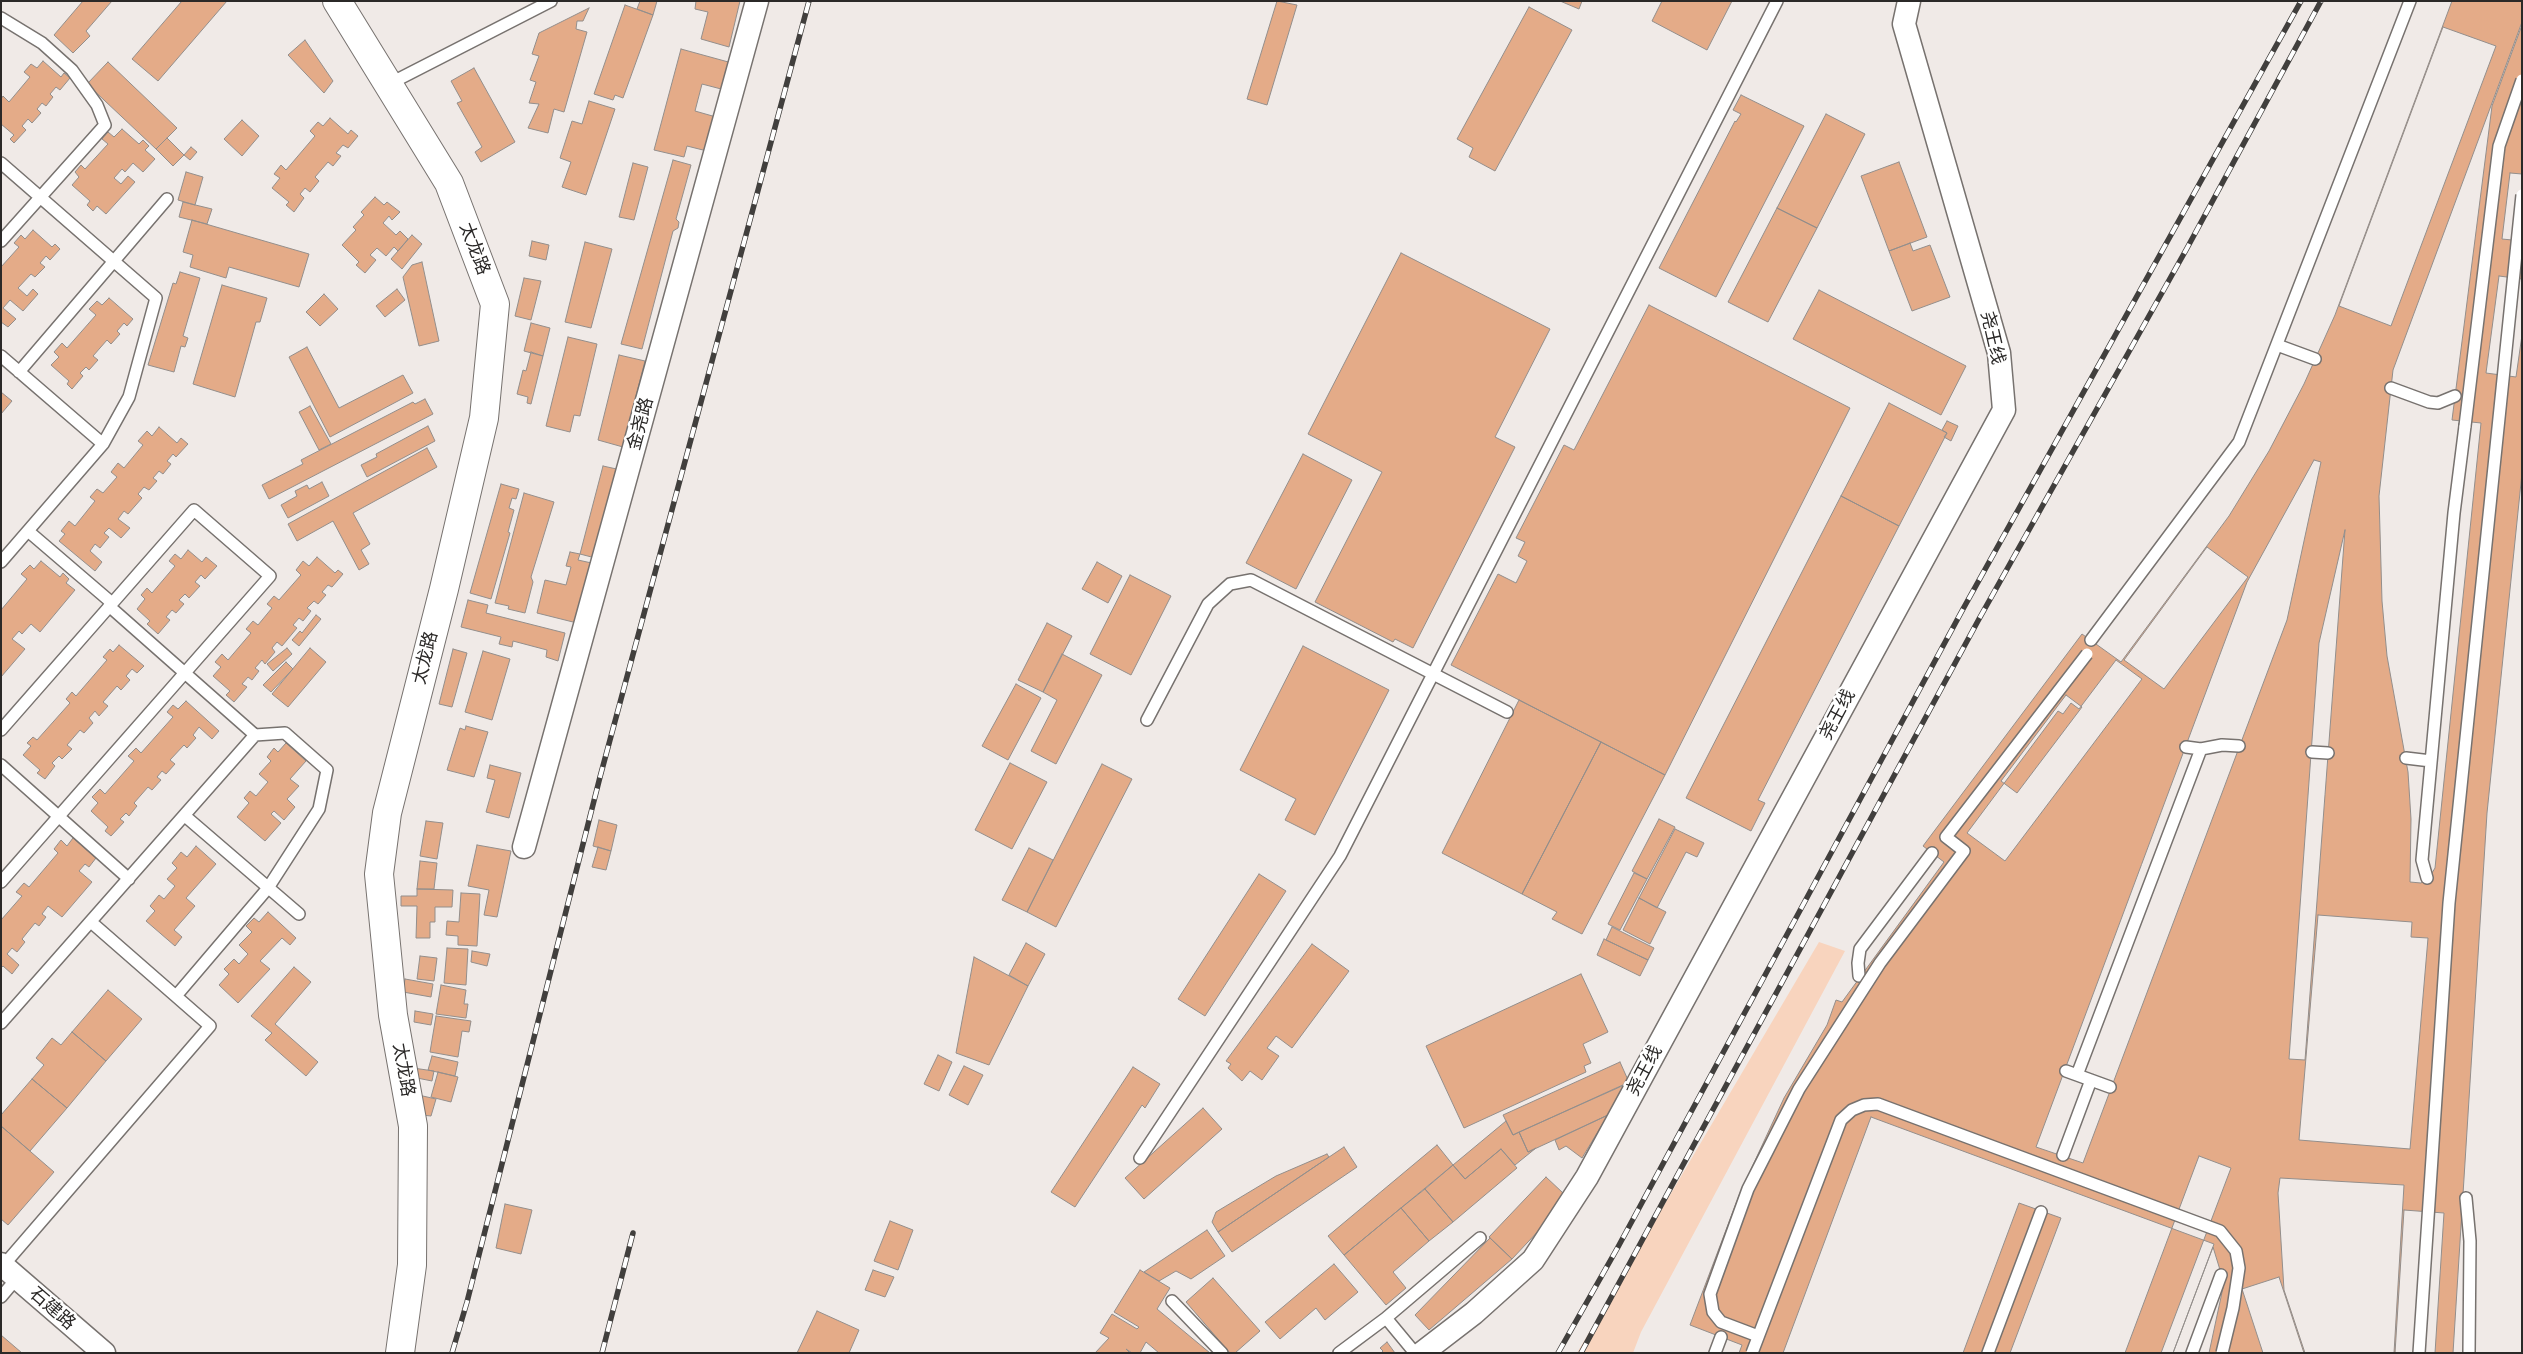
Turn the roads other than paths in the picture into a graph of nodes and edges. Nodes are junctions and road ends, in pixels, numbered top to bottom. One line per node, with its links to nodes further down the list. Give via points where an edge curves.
1 (337, 1): 9 (street, 太龙路)
2 (551, 1): 9 (lane)
3 (758, 1): 44 (street, 金尧路)
4 (1777, 1): 29 (lane)
5 (1909, 1): 76 (street, 尧王线, via 1904,24 1999,353 2004,410 1587,1177 1533,1260 1474,1313)
6 (2410, 1): 16 (lane)
7 (1, 18): 12 (lane, via 42,43 72,70 97,105 105,125)
8 (2522, 80): 40 (lane, bridge, via 2499,146 2454,513)
9 (389, 84): 72 (street, 太龙路, via 448,183 495,304 484,418 386,813 379,874 393,1014 412,1126 412,1265)
10 (1, 163): 12 (lane)
11 (2522, 195): 82 (lane, bridge, via 2449,903)
12 (40, 196): 14 (lane); 15 (lane)
13 (167, 198): 15 (lane)
14 (1, 242)
15 (114, 261): 19 (lane); 22 (lane, via 156,298 129,396)
16 (2277, 345): 18 (lane); 26 (lane, via 2240,442)
17 (1, 356): 19 (lane)
18 (2315, 359)
19 (19, 372): 22 (lane)
20 (2391, 388): 21 (lane, via 2429,402 2438,403)
21 (2455, 396)
22 (103, 444): 23 (lane)
23 (28, 531): 24 (lane); 25 (lane)
24 (1, 562)
25 (111, 605): 28 (lane); 28 (lane, via 194,510 270,576); 32 (lane)
26 (2091, 640)
27 (2087, 654): 69 (lane, bridge, via 1946,837 1964,851 1880,963 1799,1089 1748,1189 1710,1294 1713,1312 1721,1322)
28 (185, 673): 33 (lane); 42 (lane)
29 (1433, 674): 30 (lane); 31 (lane, via 1251,580 1230,584 1208,604); 60 (lane, via 1340,856)
30 (1507, 712)
31 (1147, 720)
32 (1, 730)
33 (255, 735): 43 (lane); 49 (lane, via 285,733 327,770 320,809)
34 (2239, 746): 36 (lane)
35 (2186, 748): 36 (lane)
36 (2201, 749): 56 (lane)
37 (2312, 752): 38 (lane)
38 (2328, 753)
39 (2406, 758): 40 (lane)
40 (2431, 761): 46 (lane, via 2422,860)
41 (1, 765): 42 (lane)
42 (59, 816): 47 (lane); 48 (lane)
43 (185, 816): 47 (lane); 49 (lane)
44 (524, 847)
45 (1932, 853): 52 (lane, via 1860,949)
46 (2427, 878)
47 (129, 879): 51 (lane)
48 (1, 882)
49 (268, 888): 50 (lane); 53 (lane)
50 (299, 914)
51 (91, 922): 53 (lane); 54 (lane)
52 (1859, 976)
53 (176, 996): 64 (lane, via 210,1026)
54 (4, 1016)
55 (2066, 1071): 56 (lane)
56 (2077, 1075): 57 (lane)
57 (2090, 1080): 58 (lane); 59 (lane)
58 (2110, 1087)
59 (2063, 1155)
60 (1140, 1158)
61 (2466, 1198): 83 (lane, via 2470,1241)
62 (2041, 1212): 79 (lane)
63 (1480, 1238): 68 (lane)
64 (7, 1270): 66 (lane); 71 (street, 石建路)
65 (2221, 1275): 80 (lane)
66 (1, 1297)
67 (1172, 1301): 73 (lane)
68 (1386, 1318): 74 (lane); 75 (lane)
69 (1758, 1336): 78 (lane, bridge); 81 (lane, bridge, via 1841,1120 1852,1110 1878,1104 2220,1231 2236,1250 2238,1268)
70 (1721, 1337): 77 (lane)
71 (99, 1351)
72 (400, 1353)
73 (1222, 1353)
74 (1339, 1353)
75 (1415, 1353)
76 (1422, 1353)
77 (1715, 1353)
78 (1752, 1353)
79 (1988, 1353)
80 (2192, 1353)
81 (2222, 1353)
82 (2419, 1353)
83 (2469, 1353)

